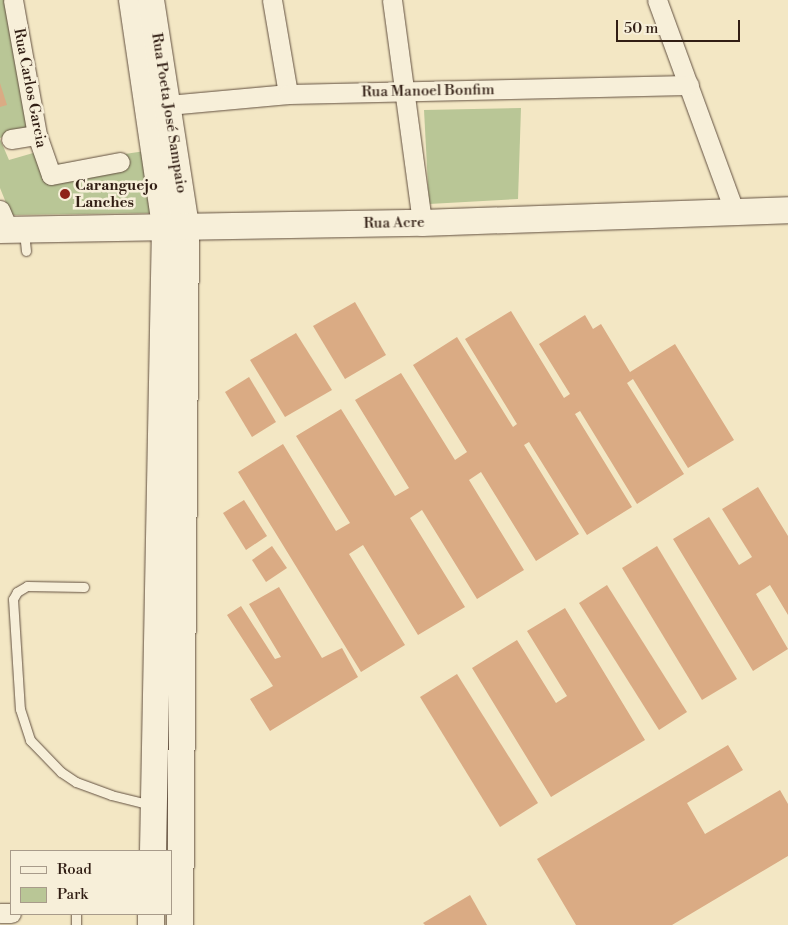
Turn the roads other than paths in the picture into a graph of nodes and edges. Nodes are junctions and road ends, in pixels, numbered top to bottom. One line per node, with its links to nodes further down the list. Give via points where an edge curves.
1 (13, 0): 11 (street, Rua Carlos Garcia)
2 (132, 0): 17 (main road, Rua Poeta José Sampaio)
3 (151, 0): 10 (main road, Rua Poeta José Sampaio)
4 (272, 0): 9 (street)
5 (392, 0): 8 (street)
6 (657, 0): 7 (street)
7 (689, 85): 8 (street, Rua Manoel Bonfim); 15 (street)
8 (404, 92): 9 (street, Rua Manoel Bonfim); 16 (street)
9 (288, 94): 10 (street, Rua Manoel Bonfim)
10 (168, 105): 17 (main road, Rua Poeta José Sampaio)
11 (37, 135): 12 (street); 13 (street, Rua Carlos Garcia, via 51,175)
12 (11, 139)
13 (120, 162)
14 (788, 210): 15 (main road, Rua Acre)
15 (735, 213): 16 (main road, Rua Acre)
16 (422, 223): 17 (main road, Rua Acre)
17 (175, 226): 18 (main road, Rua Acre); 20 (main road); 20 (main road, via 158,286)
18 (12, 231)
19 (84, 587): 20 (lane, via 27,586 13,599 20,710 30,740 61,772 76,782 111,795)
20 (167, 807): 21 (main road); 22 (main road)
21 (153, 850)
22 (172, 850)
23 (172, 852): 24 (main road)
24 (180, 925)

